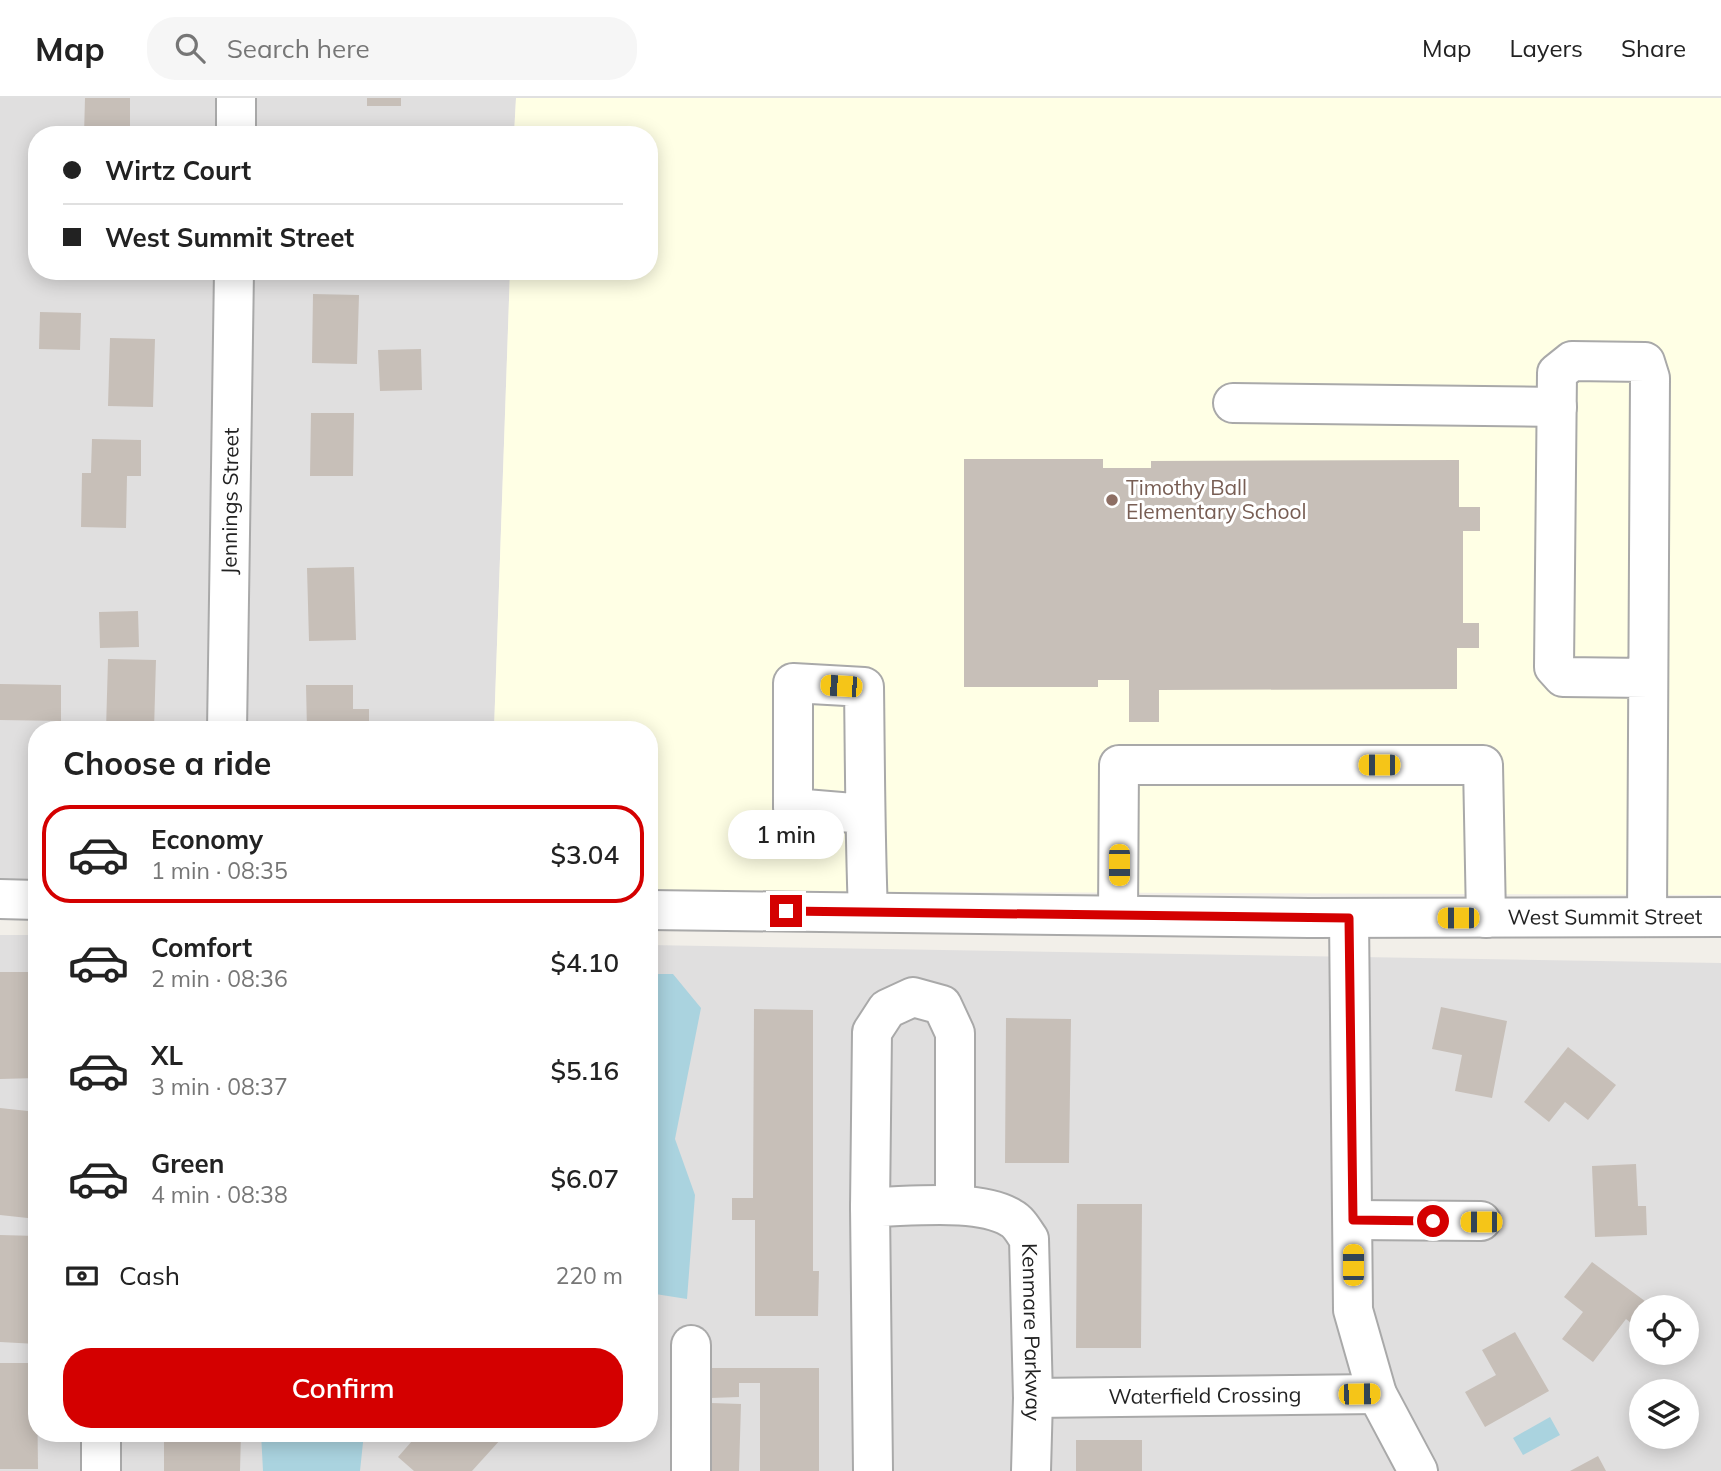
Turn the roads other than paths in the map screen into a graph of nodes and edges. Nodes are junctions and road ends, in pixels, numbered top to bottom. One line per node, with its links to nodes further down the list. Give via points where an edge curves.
1 (236, 98): 2 (street)
2 (236, 126)
3 (234, 280): 7 (street, Jennings Street)
4 (1233, 402): 5 (street)
5 (1557, 407): 6 (street, via 1554,667 1563,677); 6 (street, via 1557,373 1572,361 1645,362 1650,378)
6 (1648, 678): 14 (street)
7 (227, 721)
8 (865, 814): 12 (street)
9 (0, 899): 10 (street)
10 (28, 900)
11 (658, 910): 12 (street, West Summit Street)
12 (868, 912): 13 (street, West Summit Street)
13 (1118, 915): 16 (street, West Summit Street); 17 (street, via 1119,765 1483,765)
14 (1647, 916): 15 (street, West Summit Street); 17 (street, West Summit Street)
15 (1721, 917)
16 (1349, 918): 17 (street, West Summit Street); 20 (street)
17 (1486, 918)
18 (955, 1205): 19 (street, Kenmare Parkway); 19 (street, via 955,1033 942,1005 913,997 887,1009 872,1032); 24 (street, Kenmare Parkway, via 993,1209 1014,1219 1029,1239)
19 (870, 1208): 28 (street)
20 (1353, 1220): 21 (street); 23 (street, via 1353,1310)
21 (1481, 1222)
22 (691, 1345): 27 (street)
23 (1377, 1394): 24 (street, Waterfield Crossing); 30 (street)
24 (1033, 1398): 29 (street, Kenmare Parkway)
25 (101, 1442): 26 (street)
26 (101, 1471)
27 (691, 1471)
28 (873, 1471)
29 (1031, 1471)
30 (1418, 1471)

